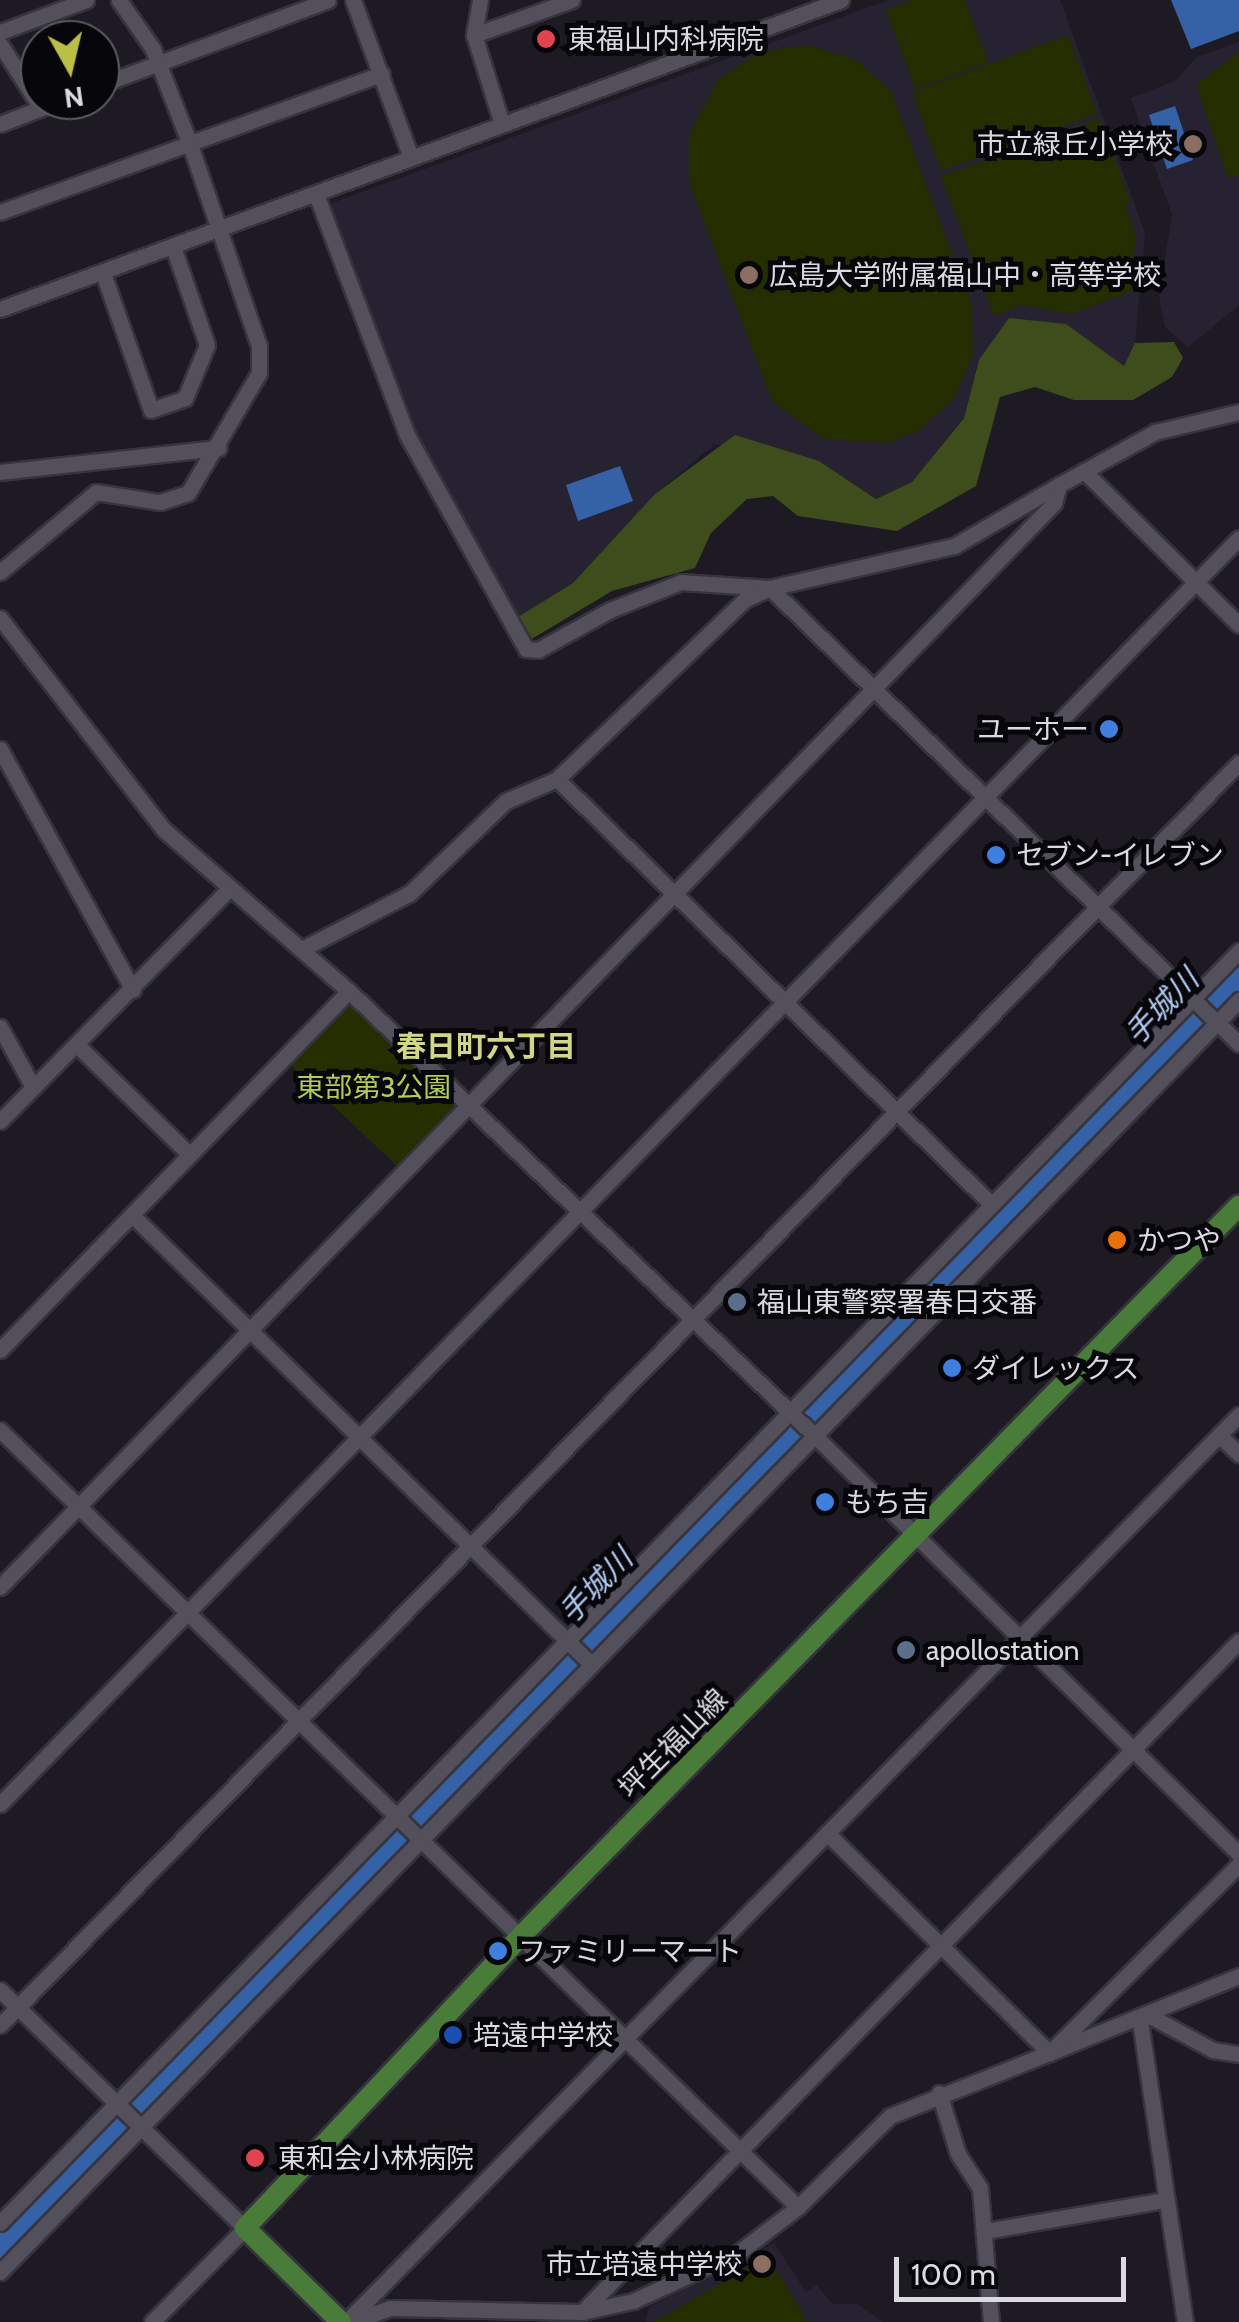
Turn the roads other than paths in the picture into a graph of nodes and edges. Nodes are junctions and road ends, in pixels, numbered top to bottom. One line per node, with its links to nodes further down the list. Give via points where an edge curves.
1 (86, 0): 8 (street)
2 (119, 0): 11 (street)
3 (328, 0): 11 (street)
4 (352, 0): 12 (street)
5 (480, 0): 9 (street)
6 (572, 0): 9 (street)
7 (840, 0): 15 (street)
8 (0, 32)
9 (474, 34): 15 (street)
10 (0, 44): 13 (street)
11 (159, 63): 14 (street); 16 (street)
12 (382, 74): 16 (street); 17 (street)
13 (20, 75)
14 (120, 78)
15 (502, 124): 17 (street)
16 (189, 142): 19 (street); 20 (street)
17 (411, 158): 18 (street)
18 (316, 194): 20 (street); 32 (street, via 407,434 526,648 538,650 680,582)
19 (0, 212)
20 (220, 230): 21 (street); 25 (street, via 262,360)
21 (173, 247): 22 (street); 22 (street, via 207,345 185,398 151,410)
22 (103, 273): 23 (street)
23 (0, 309)
24 (1239, 412): 26 (street, via 1154,432)
25 (218, 448): 27 (street); 30 (street, via 200,482 175,501 96,492)
26 (1084, 471): 28 (street); 31 (street)
27 (0, 472)
28 (1059, 485): 32 (street, via 954,546); 36 (street, via 1054,503)
29 (1239, 538): 31 (street)
30 (0, 572)
31 (1196, 583): 34 (street); 40 (street)
32 (770, 588): 36 (street); 39 (street, via 714,624)
33 (0, 618): 35 (street)
34 (1239, 625)
35 (7, 640): 41 (street, via 163,829)
36 (874, 690): 40 (street); 42 (street)
37 (0, 748): 46 (street)
38 (1239, 763): 43 (street)
39 (557, 779): 42 (street); 44 (street, via 506,801 410,893)
40 (983, 797): 43 (street); 50 (street)
41 (230, 888): 44 (street); 46 (street)
42 (674, 895): 50 (street); 56 (street)
43 (1099, 907): 49 (street); 57 (street)
44 (304, 948): 47 (street)
45 (1239, 952): 49 (street)
46 (133, 990): 54 (street)
47 (349, 991): 56 (street); 59 (street)
48 (1239, 1000): 51 (street)
49 (1195, 1002): 51 (street); 60 (street)
50 (784, 1003): 57 (street); 62 (street)
51 (1214, 1021): 53 (street); 70 (street)
52 (0, 1028): 55 (street)
53 (1239, 1044)
54 (78, 1046): 55 (street); 59 (street)
55 (33, 1087): 58 (street)
56 (468, 1105): 62 (street); 65 (street)
57 (898, 1112): 60 (street); 64 (street)
58 (0, 1121)
59 (189, 1154): 63 (street)
60 (991, 1204): 67 (street)
61 (1239, 1206): 75 (main road, 坪生福山線)
62 (580, 1212): 64 (street); 72 (street)
63 (132, 1215): 65 (street); 66 (street)
64 (694, 1320): 67 (street); 76 (street)
65 (249, 1330): 72 (street); 74 (street)
66 (0, 1350)
67 (791, 1414): 70 (street); 80 (street)
68 (1239, 1414): 71 (street)
69 (0, 1430): 74 (street)
70 (812, 1433): 75 (street); 82 (street)
71 (1219, 1435): 73 (street); 81 (street)
72 (359, 1436): 76 (street); 78 (street)
73 (1239, 1454)
74 (80, 1506): 77 (street); 78 (street)
75 (913, 1539): 81 (street); 91 (main road, 坪生福山線)
76 (470, 1546): 80 (street); 83 (street)
77 (0, 1587)
78 (188, 1613): 83 (street); 85 (street)
79 (1239, 1640): 84 (street)
80 (568, 1641): 82 (street); 86 (street)
81 (1018, 1641): 84 (street); 88 (street)
82 (587, 1660): 87 (street)
83 (301, 1720): 86 (street); 95 (street)
84 (1130, 1750): 89 (street); 92 (street)
85 (0, 1804)
86 (399, 1814): 87 (street); 102 (street)
87 (418, 1833): 91 (street); 103 (street)
88 (828, 1834): 92 (street); 98 (street)
89 (1239, 1854)
90 (1239, 1864): 99 (street)
91 (522, 1935): 98 (street); 108 (main road, 坪生福山線)
92 (938, 1944): 99 (street); 104 (street)
93 (1239, 1976): 96 (street)
94 (0, 1990): 95 (street)
95 (17, 2007): 97 (street); 102 (street)
96 (1145, 2018): 99 (street); 100 (street, via 1213,2050); 105 (street)
97 (0, 2025)
98 (628, 2038): 104 (street); 114 (street)
99 (1049, 2053): 101 (street)
100 (1239, 2054)
101 (939, 2092): 106 (street, via 890,2116); 109 (street, via 958,2154 980,2188)
102 (119, 2105): 103 (street); 107 (street)
103 (140, 2125): 108 (street); 110 (street)
104 (741, 2149): 106 (street); 111 (street)
105 (1165, 2200): 109 (street); 116 (street)
106 (798, 2206): 111 (street, via 739,2252 682,2280 633,2302)
107 (0, 2223)
108 (245, 2228): 113 (street); 114 (main road)
109 (985, 2232): 115 (street)
110 (0, 2272)
111 (582, 2312): 112 (street)
112 (442, 2314): 114 (street, via 390,2308)
113 (152, 2322)
114 (346, 2322)
115 (991, 2322)
116 (1185, 2322)

